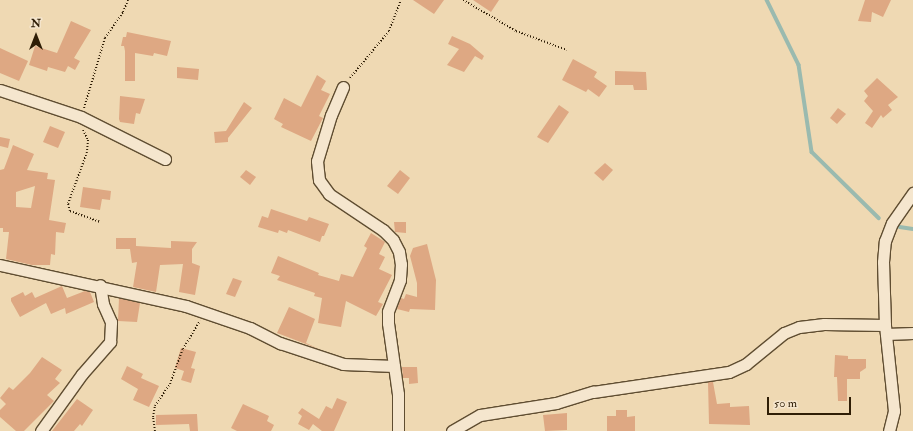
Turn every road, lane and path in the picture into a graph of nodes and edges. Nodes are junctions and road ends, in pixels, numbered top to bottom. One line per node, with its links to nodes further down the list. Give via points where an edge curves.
1 (128, 0): 7 (path, via 105,38)
2 (401, 0): 5 (path, via 389,31)
3 (463, 0): 4 (path, via 516,31)
4 (567, 50)
5 (344, 87): 16 (street, via 319,154 319,180 329,194 383,230 393,240 399,252 400,280 388,318)
6 (0, 90): 7 (street)
7 (83, 118): 8 (street); 10 (path, via 83,132 88,140 87,152 68,204 70,211)
8 (165, 159)
9 (913, 193): 14 (street, via 892,223 885,242)
10 (100, 222)
11 (0, 265): 12 (street)
12 (100, 285): 13 (street); 17 (street, via 103,304 111,322 110,342 82,374)
13 (207, 313): 16 (street, via 250,328 314,356 343,364); 18 (path, via 193,329 182,349 170,384 155,406)
14 (885, 329): 15 (street); 20 (street, via 824,324 799,327 784,334 746,364 729,372 593,392 556,403 480,415); 21 (street, via 894,411)
15 (913, 333)
16 (394, 366): 19 (street, via 398,394)
17 (41, 431)
18 (155, 431)
19 (398, 431)
20 (452, 431)
21 (889, 431)

